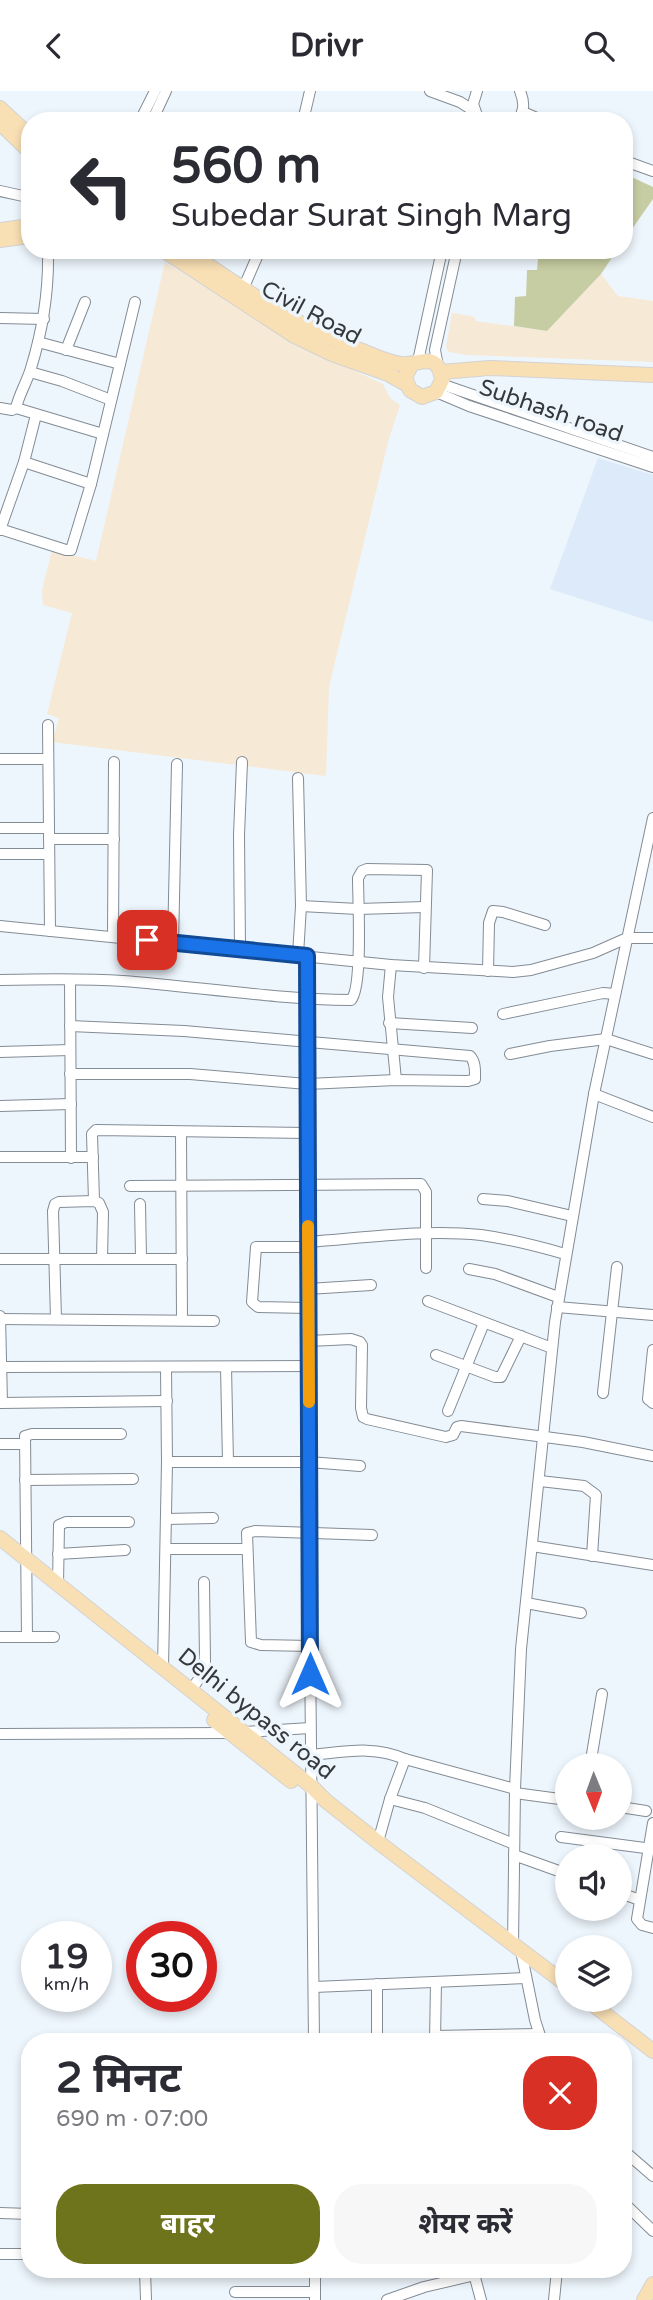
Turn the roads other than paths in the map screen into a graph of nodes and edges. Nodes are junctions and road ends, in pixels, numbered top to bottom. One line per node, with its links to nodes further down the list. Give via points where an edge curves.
1 (155, 91): 8 (street)
2 (166, 91): 9 (street)
3 (310, 91): 10 (street)
4 (430, 91): 11 (street, via 460,102)
5 (477, 91): 12 (street)
6 (520, 91): 13 (street)
7 (0, 108): 15 (main road)
8 (144, 112)
9 (156, 112)
10 (305, 112)
11 (470, 112)
12 (475, 112)
13 (522, 112)
14 (0, 124): 16 (main road)
15 (21, 128)
16 (21, 144)
17 (633, 164): 18 (street)
18 (653, 171)
19 (0, 191): 20 (street)
20 (21, 196)
21 (21, 227): 22 (main road)
22 (0, 230)
23 (21, 237): 24 (main road)
24 (0, 240)
25 (48, 259): 35 (street)
26 (177, 259): 46 (main road, Civil Road, via 293,334)
27 (199, 259): 31 (main road, Civil Road)
28 (256, 259): 31 (street)
29 (440, 259): 38 (street)
30 (455, 259): 44 (street, via 435,350)
31 (243, 289): 38 (main road, Civil Road, via 336,342 392,362)
32 (85, 302): 37 (street)
33 (135, 302): 39 (street)
34 (0, 318): 35 (street)
35 (44, 319): 36 (street)
36 (38, 342): 37 (street); 42 (street)
37 (66, 350): 39 (street)
38 (415, 362): 44 (main road, via 432,362); 46 (main road, via 405,377)
39 (120, 364): 47 (street)
40 (653, 367): 41 (main road, via 517,362)
41 (490, 368): 43 (main road); 44 (main road); 45 (main road, via 519,378)
42 (30, 372): 47 (street); 49 (street)
43 (653, 375)
44 (439, 379): 46 (main road, via 422,397); 52 (street, Subhash road, via 492,408)
45 (653, 382)
46 (406, 384)
47 (111, 400): 51 (street)
48 (0, 408): 49 (street)
49 (16, 408): 50 (street)
50 (36, 415): 51 (street); 54 (street)
51 (103, 434): 56 (street)
52 (601, 445): 53 (street, Subhash road); 55 (street, Subhash road)
53 (653, 457)
54 (24, 461): 56 (street); 57 (street)
55 (653, 467)
56 (91, 484): 57 (street, via 71,550)
57 (0, 529)
58 (48, 725): 60 (street)
59 (0, 759): 60 (street)
60 (48, 759): 67 (street)
61 (114, 762): 68 (street)
62 (242, 762): 82 (street)
63 (177, 764): 81 (street)
64 (298, 778): 72 (street)
65 (653, 818): 70 (street)
66 (0, 828): 67 (street)
67 (49, 834): 68 (street); 71 (street)
68 (114, 839): 78 (street)
69 (0, 853): 71 (street)
70 (649, 853): 80 (street)
71 (49, 854): 77 (street)
72 (301, 906): 74 (street); 83 (street)
73 (425, 907): 74 (street); 74 (street, via 427,870 367,869 358,878); 86 (street)
74 (358, 909): 84 (street)
75 (545, 925): 87 (street, via 493,911)
76 (0, 926): 77 (street)
77 (50, 931): 78 (street)
78 (113, 936): 81 (street)
79 (653, 937): 80 (street)
80 (627, 938): 87 (street, via 531,970); 90 (street)
81 (173, 943): 82 (street)
82 (240, 949): 83 (street)
83 (303, 955): 84 (street); 91 (street)
84 (358, 961): 85 (street); 91 (street, via 353,999)
85 (391, 965): 86 (street); 93 (street)
86 (424, 968): 87 (street)
87 (488, 971)
88 (0, 979): 89 (street)
89 (70, 980): 91 (street); 94 (street)
90 (615, 994): 92 (street); 96 (street)
91 (307, 999): 97 (street)
92 (503, 1014)
93 (390, 1023): 95 (street); 98 (street)
94 (70, 1027): 97 (street); 99 (street)
95 (472, 1028)
96 (606, 1039): 101 (street); 102 (street); 106 (street)
97 (307, 1041): 98 (street); 105 (street)
98 (391, 1048): 104 (street); 104 (street, via 470,1056 474,1062 472,1081)
99 (70, 1050): 100 (street); 103 (street)
100 (0, 1052)
101 (653, 1053)
102 (510, 1054)
103 (71, 1074): 105 (street, via 190,1074); 107 (street)
104 (396, 1080): 105 (street)
105 (307, 1084): 111 (street)
106 (594, 1094): 109 (street); 121 (street)
107 (71, 1104): 108 (street); 114 (street)
108 (0, 1106)
109 (653, 1117)
110 (181, 1132): 111 (street); 113 (street, via 96,1130 92,1134); 116 (street)
111 (307, 1133): 115 (street)
112 (0, 1157): 114 (street)
113 (93, 1157): 114 (street); 119 (street)
114 (71, 1158)
115 (307, 1184): 116 (street); 122 (street, via 421,1184 426,1192); 123 (street)
116 (182, 1185): 117 (street); 129 (street)
117 (130, 1186)
118 (483, 1199): 121 (street)
119 (94, 1201): 127 (street, via 55,1204); 128 (street, via 103,1212)
120 (140, 1204): 125 (street)
121 (572, 1216): 124 (street)
122 (427, 1234): 123 (street); 124 (street, via 478,1235); 131 (street)
123 (308, 1244): 134 (street); 137 (street, via 256,1247 252,1302 258,1307)
124 (565, 1254): 136 (street)
125 (141, 1258): 128 (street); 129 (street)
126 (0, 1259): 127 (street)
127 (55, 1259): 128 (street); 141 (street)
128 (102, 1259)
129 (182, 1259): 142 (street)
130 (617, 1267): 138 (street)
131 (426, 1268)
132 (469, 1269): 136 (street, via 495,1274)
133 (371, 1285): 134 (street)
134 (308, 1289): 137 (street)
135 (428, 1301): 144 (street)
136 (557, 1302): 138 (street); 147 (street)
137 (308, 1308): 146 (street)
138 (611, 1311): 139 (street); 155 (street)
139 (653, 1315)
140 (0, 1318): 141 (street); 152 (street)
141 (55, 1319): 142 (street)
142 (181, 1320): 143 (street)
143 (214, 1321)
144 (484, 1323): 145 (street); 151 (street)
145 (521, 1336): 147 (street); 151 (street, via 501,1377)
146 (309, 1341): 150 (street); 161 (street, via 360,1342 360,1408 367,1419 446,1437 461,1426)
147 (552, 1348): 161 (street)
148 (653, 1350): 158 (street, via 648,1393)
149 (436, 1355): 151 (street)
150 (309, 1366): 153 (street); 167 (street)
151 (465, 1366): 159 (street)
152 (1, 1367): 154 (street); 157 (street)
153 (226, 1367): 154 (street); 166 (street)
154 (166, 1368): 156 (street)
155 (603, 1393)
156 (167, 1401): 157 (street); 165 (street)
157 (1, 1402)
158 (653, 1403)
159 (448, 1411)
160 (121, 1434): 163 (street, via 32,1433 25,1436)
161 (544, 1437): 164 (street); 171 (street)
162 (0, 1444): 163 (street)
163 (25, 1444): 170 (street)
164 (653, 1456)
165 (167, 1462): 166 (street); 173 (street)
166 (228, 1462): 167 (street)
167 (309, 1462): 168 (street); 175 (street)
168 (360, 1466)
169 (133, 1479): 170 (street)
170 (25, 1480): 185 (street)
171 (540, 1481): 178 (street); 184 (street, via 584,1486 596,1495)
172 (213, 1518): 173 (street)
173 (166, 1519): 179 (street)
174 (129, 1522): 183 (street, via 62,1523)
175 (309, 1534): 176 (street); 180 (street, via 255,1531 247,1533); 194 (street)
176 (372, 1535)
177 (0, 1538): 185 (main road, Delhi bypass road)
178 (532, 1546): 184 (street); 189 (street)
179 (166, 1549): 180 (street); 195 (street)
180 (247, 1549): 194 (street, via 251,1642)
181 (0, 1550): 185 (main road, Delhi bypass road)
182 (125, 1550): 183 (street)
183 (58, 1554): 188 (street)
184 (592, 1556): 186 (street)
185 (25, 1565): 188 (main road, Delhi bypass road); 192 (street); 199 (main road, Delhi bypass road)
186 (653, 1565)
187 (204, 1582): 196 (street, via 205,1662)
188 (58, 1585): 195 (main road, Delhi bypass road)
189 (526, 1603): 190 (street); 206 (street)
190 (582, 1613)
191 (0, 1637): 192 (street)
192 (27, 1637): 193 (street)
193 (54, 1637)
194 (310, 1646): 198 (street)
195 (163, 1668): 196 (main road, Delhi bypass road)
196 (191, 1690): 200 (main road, Delhi bypass road)
197 (603, 1695): 202 (street)
198 (310, 1728): 200 (street); 203 (street)
199 (229, 1733): 201 (street); 205 (main road, Delhi bypass road)
200 (245, 1733): 205 (main road, Delhi bypass road)
201 (0, 1734)
202 (592, 1753)
203 (311, 1755): 204 (street, via 377,1750); 205 (street)
204 (405, 1759): 206 (street); 208 (street)
205 (311, 1791): 212 (main road, Delhi bypass road); 225 (street)
206 (515, 1791): 207 (street); 213 (street)
207 (555, 1798)
208 (390, 1799): 212 (street); 213 (street, via 425,1808)
209 (632, 1810): 210 (street)
210 (651, 1814): 214 (street)
211 (561, 1837): 214 (street)
212 (378, 1842): 220 (main road, Delhi bypass road)
213 (514, 1849): 215 (street); 220 (street)
214 (651, 1849): 216 (street)
215 (555, 1868)
216 (649, 1884): 218 (street)
217 (632, 1897): 218 (street)
218 (640, 1900): 219 (street, via 638,1919)
219 (653, 1928)
220 (517, 1948): 221 (main road, Delhi bypass road); 222 (street)
221 (555, 1976)
222 (526, 1978): 223 (street); 230 (street)
223 (436, 1982): 224 (street); 229 (street)
224 (377, 1984): 225 (street); 228 (street)
225 (314, 1987): 227 (street)
226 (603, 2012): 231 (main road)
227 (314, 2033)
228 (377, 2033)
229 (435, 2033)
230 (540, 2033)
231 (631, 2033)
232 (632, 2034): 233 (main road)
233 (653, 2050)
234 (632, 2158): 235 (street)
235 (653, 2176)
236 (632, 2211): 239 (street)
237 (0, 2213): 238 (street)
238 (21, 2214)
239 (653, 2231)
240 (21, 2253): 241 (street)
241 (0, 2254)
242 (145, 2278): 251 (street)
243 (315, 2278): 249 (street)
244 (454, 2278): 252 (street)
245 (476, 2278): 253 (street)
246 (555, 2278): 254 (street)
247 (653, 2284): 250 (main road)
248 (235, 2292): 249 (street)
249 (315, 2296)
250 (647, 2298)
251 (146, 2300)
252 (387, 2300)
253 (481, 2300)
254 (554, 2300)

